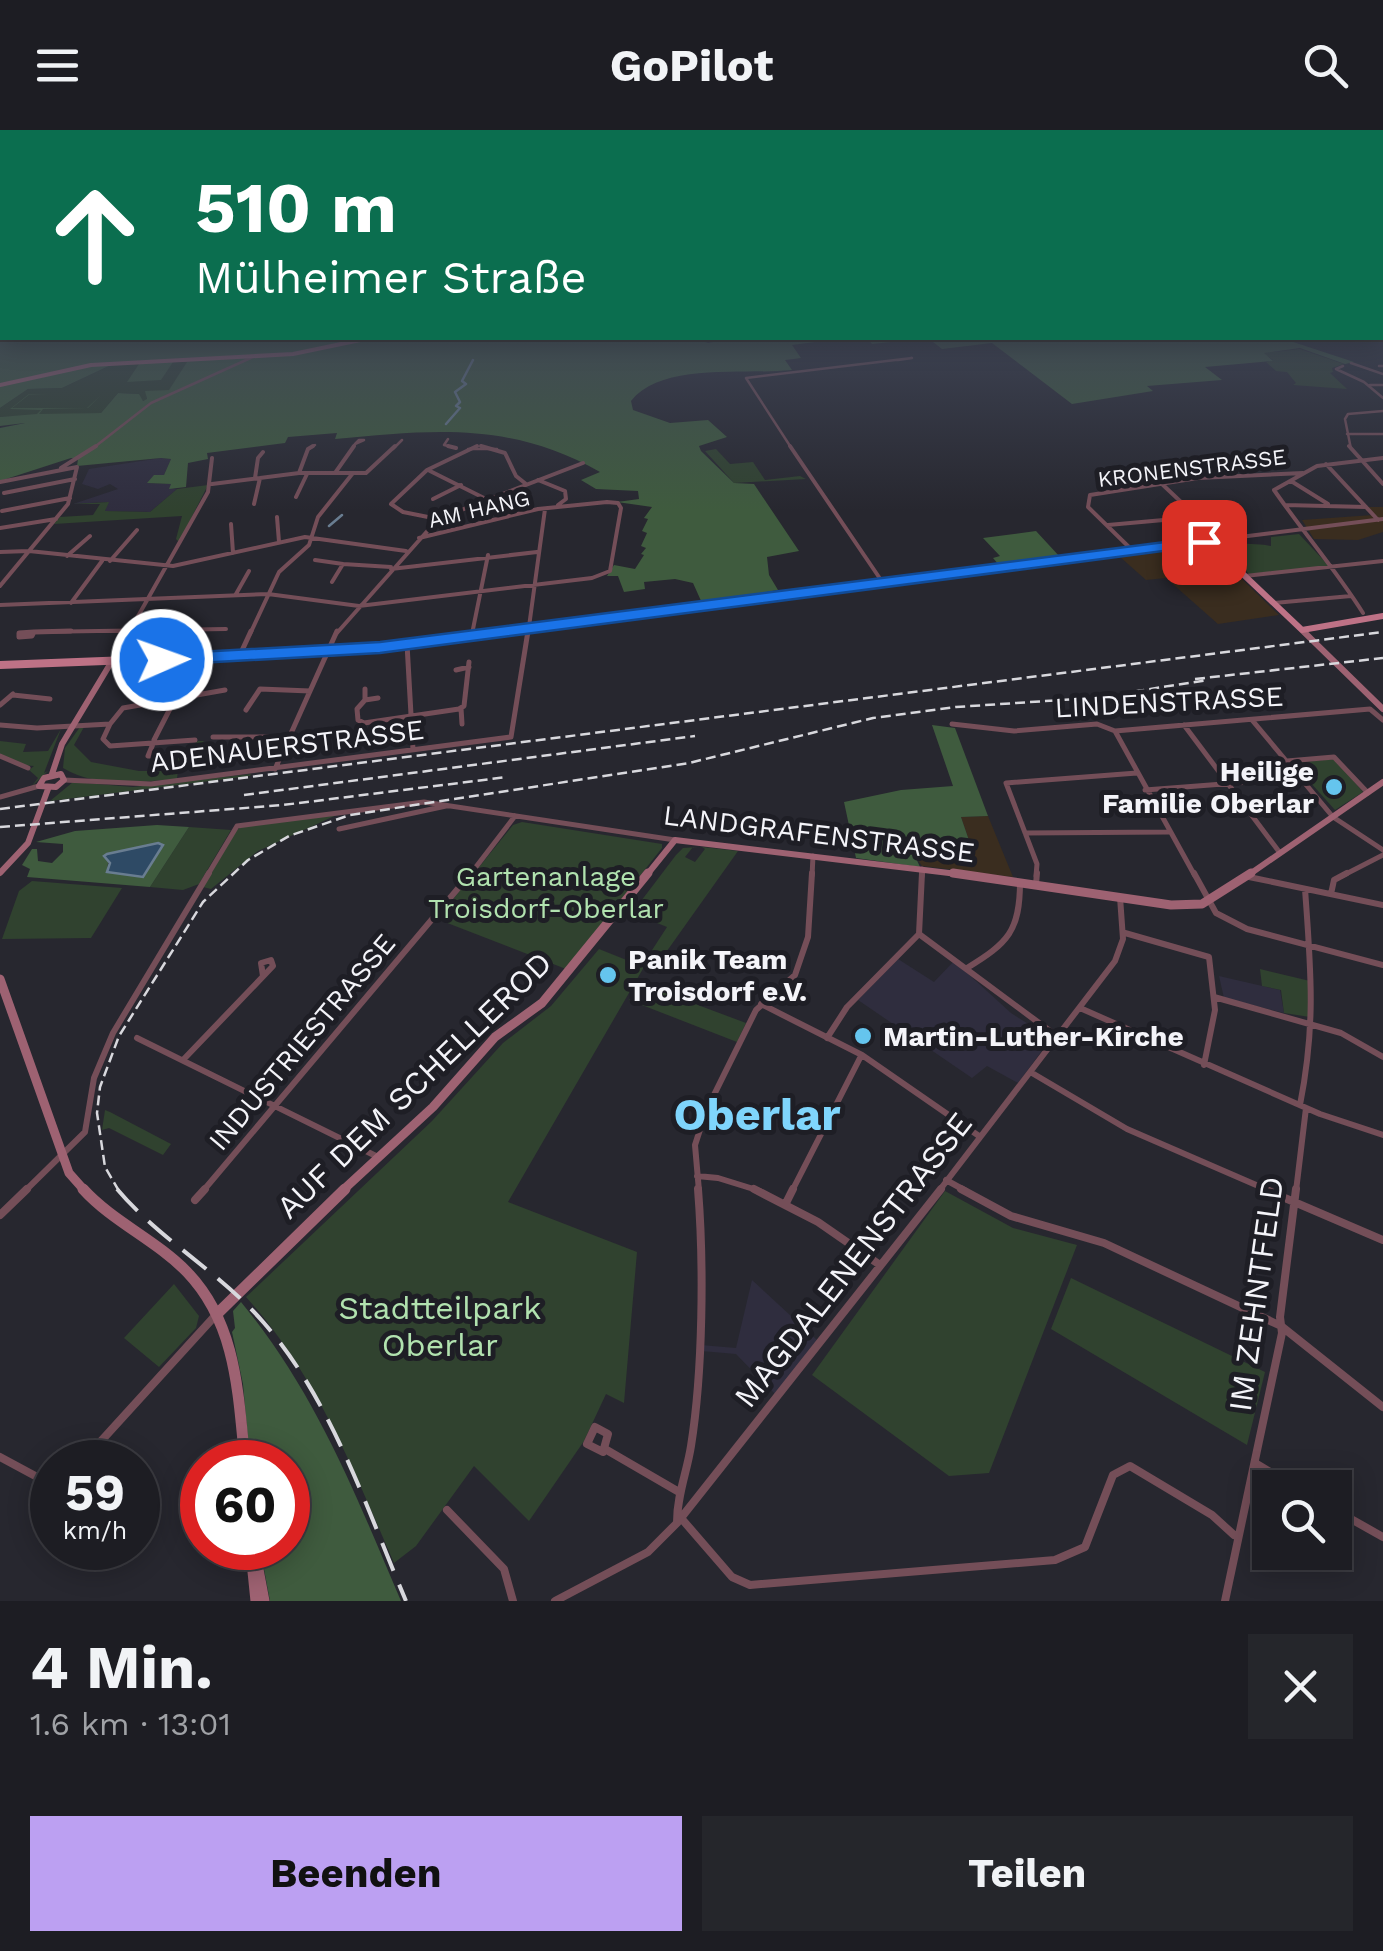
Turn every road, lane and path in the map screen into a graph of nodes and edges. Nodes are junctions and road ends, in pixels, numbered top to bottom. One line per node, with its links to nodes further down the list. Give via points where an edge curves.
1 (50, 374): 5 (street)
2 (217, 374): 23 (street, via 151,404)
3 (783, 374): 93 (street, via 746,378)
4 (1345, 374): 6 (street)
5 (0, 384)
6 (1367, 385): 7 (street); 8 (street)
7 (1383, 385)
8 (1383, 398)
9 (1383, 411): 10 (street, via 1346,416)
10 (1347, 434): 11 (street); 20 (street)
11 (1383, 434)
12 (448, 439): 16 (street, via 444,446)
13 (402, 440): 29 (street, via 371,472)
14 (355, 444): 27 (street)
15 (308, 449): 25 (street)
16 (459, 450): 24 (street); 36 (street, via 502,451)
17 (263, 452): 30 (street)
18 (212, 458): 35 (street)
19 (1383, 458): 20 (street, KRONENSTRASSE)
20 (1360, 460): 22 (street, KRONENSTRASSE); 37 (street)
21 (583, 463): 32 (street)
22 (1326, 464): 28 (street, KRONENSTRASSE); 50 (street)
23 (61, 468): 31 (street, via 77,466); 34 (street)
24 (430, 471): 39 (street); 55 (street, via 391,506)
25 (299, 473): 26 (street); 30 (street)
26 (308, 473): 27 (street); 41 (street)
27 (335, 473): 29 (street)
28 (1304, 473): 33 (street, KRONENSTRASSE); 38 (street, KRONENSTRASSE, via 1282,469)
29 (353, 474): 63 (street)
30 (258, 478): 35 (street); 46 (street)
31 (74, 479): 40 (street); 42 (street)
32 (538, 480): 36 (street); 51 (street, via 567,494)
33 (1289, 481): 44 (street); 47 (street, via 1274,490)
34 (0, 482)
35 (212, 484): 86 (street)
36 (526, 484): 45 (street)
37 (1383, 484)
38 (1163, 485): 58 (street, KRONENSTRASSE, via 1090,494 1087,506); 58 (street, via 1193,519)
39 (460, 486): 43 (street); 45 (street)
40 (4, 493)
41 (296, 497)
42 (70, 498): 52 (street); 54 (street)
43 (433, 498)
44 (1320, 498): 48 (street, via 1314,499); 49 (street)
45 (486, 499): 55 (street)
46 (254, 504)
47 (1286, 505): 48 (street); 61 (street)
48 (1321, 506): 49 (street)
49 (1330, 506): 50 (street)
50 (1366, 507): 56 (street)
51 (545, 509): 64 (street, AM HANG); 74 (street); 95 (street, AM HANG, via 618,503 616,550 603,576)
52 (2, 510)
53 (277, 517): 66 (street)
54 (56, 519): 59 (street); 70 (street)
55 (438, 519): 64 (street)
56 (1380, 520): 61 (street)
57 (231, 524): 76 (street)
58 (1107, 526): 68 (street, KRONENSTRASSE)
59 (0, 528)
60 (136, 530): 81 (street)
61 (1300, 530): 65 (street); 87 (street)
62 (90, 536): 79 (street)
63 (310, 537): 66 (street); 73 (street); 97 (street)
64 (419, 538): 73 (street)
65 (1225, 540): 67 (street); 75 (street)
66 (278, 542): 76 (street)
67 (1208, 542): 69 (main road); 75 (main road)
68 (1126, 544): 71 (street, KRONENSTRASSE); 77 (street)
69 (1186, 544): 71 (main road); 75 (main road)
70 (28, 551): 72 (street); 79 (street); 94 (street)
71 (1134, 551): 77 (main road)
72 (0, 552)
73 (406, 552): 88 (street)
74 (537, 552): 78 (street); 95 (street)
75 (1219, 552): 91 (main road)
76 (234, 553): 86 (street)
77 (1117, 553): 93 (main road)
78 (488, 555): 88 (street); 96 (street)
79 (67, 556): 80 (street)
80 (103, 560): 81 (street); 101 (street)
81 (110, 560): 84 (street)
82 (315, 560): 85 (street)
83 (1383, 561): 87 (street)
84 (144, 564): 86 (street); 90 (street)
85 (343, 564): 88 (street); 92 (street, via 332,580)
86 (170, 566): 100 (street)
87 (1334, 567): 91 (street); 99 (street)
88 (390, 568): 104 (street)
89 (249, 571): 98 (street)
90 (138, 574)
91 (1245, 576): 102 (main road)
92 (323, 578)
93 (883, 583): 109 (main road)
94 (0, 586)
95 (534, 586): 96 (street); 109 (street)
96 (480, 593): 104 (street); 112 (street)
97 (268, 594): 98 (street); 104 (street); 115 (street)
98 (235, 595): 100 (street)
99 (1351, 596): 102 (street); 105 (street)
100 (150, 598): 101 (street); 108 (street)
101 (70, 603): 103 (street)
102 (1273, 603): 110 (main road)
103 (0, 605)
104 (356, 606): 114 (street)
105 (1363, 613)
106 (1383, 616): 110 (main road)
107 (226, 628): 108 (street)
108 (131, 629): 111 (street); 116 (street)
109 (527, 629): 112 (main road); 144 (street, ADENAUERSTRASSE, via 514,734)
110 (1302, 630): 128 (street)
111 (34, 632)
112 (472, 636): 113 (main road)
113 (408, 644): 114 (main road); 130 (street)
114 (328, 653): 115 (main road); 121 (street)
115 (239, 656): 116 (main road)
116 (112, 661): 117 (main road); 138 (street)
117 (0, 665)
118 (456, 670): 127 (street, via 469,664)
119 (365, 689): 125 (street)
120 (225, 690): 122 (street)
121 (310, 691): 129 (street, via 260,689); 141 (street)
122 (176, 698): 133 (street, via 122,708); 143 (street)
123 (378, 698): 125 (street)
124 (50, 699): 126 (street, via 14,693)
125 (365, 700): 130 (street, via 358,710 364,723)
126 (0, 705)
127 (461, 708): 130 (street); 134 (street)
128 (1383, 709)
129 (246, 710)
130 (411, 716): 144 (street)
131 (1252, 720): 132 (street, LINDENSTRASSE, via 1370,708); 136 (street, LINDENSTRASSE); 147 (street)
132 (1383, 720)
133 (110, 724): 138 (street); 143 (street, via 103,739 110,746)
134 (462, 724)
135 (952, 724): 139 (street, LINDENSTRASSE, via 1014,731 1097,724)
136 (1184, 725): 139 (street, LINDENSTRASSE); 155 (street)
137 (0, 726): 138 (street)
138 (72, 726): 151 (street)
139 (1115, 730): 150 (street)
140 (213, 737): 141 (street)
141 (290, 738): 149 (street)
142 (195, 740): 143 (street)
143 (153, 743): 146 (street, via 148,756)
144 (413, 750): 149 (street, ADENAUERSTRASSE)
145 (0, 756): 148 (street)
146 (170, 756)
147 (1286, 761): 152 (street); 158 (street, via 1334,757)
148 (28, 768)
149 (275, 769): 153 (street, ADENAUERSTRASSE, via 136,785)
150 (1136, 772): 157 (street); 165 (street, via 1007,782)
151 (52, 774): 153 (street); 156 (street)
152 (1301, 778): 155 (street); 162 (street)
153 (64, 780): 156 (street)
154 (1383, 782): 158 (street)
155 (1229, 784): 157 (street); 167 (street)
156 (43, 788): 159 (street); 171 (street, via 28,843)
157 (1145, 790): 164 (street)
158 (1368, 793): 162 (street)
159 (0, 797)
160 (448, 805): 161 (street, LANDGRAFENSTRASSE); 163 (street); 203 (street, LANDGRAFENSTRASSE, via 385,805 236,826 113,1032 94,1078 85,1132)
161 (515, 816): 166 (street, LANDGRAFENSTRASSE); 199 (street, INDUSTRIESTRASSE)
162 (1334, 816): 167 (street); 168 (street)
163 (339, 829)
164 (1169, 832): 165 (street); 178 (street)
165 (1025, 833): 174 (street, via 1037,864)
166 (676, 840): 169 (street, LANDGRAFENSTRASSE); 204 (street, AUF DEM SCHELLEROD, via 542,1004 495,1036)
167 (1280, 853): 172 (street)
168 (1382, 855): 176 (street, via 1334,880)
169 (813, 856): 170 (street, LANDGRAFENSTRASSE); 188 (street, via 808,936 795,974)
170 (922, 869): 173 (street, LANDGRAFENSTRASSE); 181 (street)
171 (0, 874)
172 (1246, 876): 175 (street); 178 (street)
173 (1020, 882): 174 (street, LANDGRAFENSTRASSE); 184 (street, via 1020,918 1009,940)
174 (1036, 884): 177 (street, LANDGRAFENSTRASSE)
175 (1305, 888): 176 (street); 182 (street, IM ZEHNTFELD)
176 (1331, 894): 179 (street)
177 (1120, 897): 178 (street, LANDGRAFENSTRASSE, via 1172,906); 180 (street, MAGDALENENSTRASSE)
178 (1208, 902): 182 (street, via 1237,926)
179 (1383, 905)
180 (1123, 933): 187 (street, via 1206,955); 189 (street, MAGDALENENSTRASSE, via 1115,961)
181 (919, 934): 184 (street); 193 (street, via 847,1007)
182 (1310, 946): 183 (street); 190 (street, IM ZEHNTFELD)
183 (1383, 965)
184 (967, 968): 191 (street, via 1015,1011)
185 (263, 976): 196 (street)
186 (0, 979): 203 (street)
187 (1214, 997): 190 (street); 197 (street)
188 (761, 1004): 193 (street); 205 (street, via 702,1120)
189 (1080, 1008): 191 (street, MAGDALENENSTRASSE); 197 (street)
190 (1314, 1023): 195 (street); 200 (street, IM ZEHNTFELD)
191 (1058, 1037): 198 (street, MAGDALENENSTRASSE)
192 (137, 1038): 196 (street)
193 (827, 1038): 194 (street)
194 (862, 1055): 202 (street); 209 (street)
195 (1383, 1057)
196 (183, 1060): 199 (street)
197 (1204, 1065): 200 (street)
198 (1032, 1072): 202 (street, MAGDALENENSTRASSE); 208 (street, via 1126,1130)
199 (274, 1106): 204 (street); 207 (street, INDUSTRIESTRASSE)
200 (1303, 1107): 201 (street); 208 (street, IM ZEHNTFELD)
201 (1383, 1135)
202 (979, 1136): 206 (street, MAGDALENENSTRASSE)
203 (61, 1155): 210 (street); 213 (street, via 82,1191 186,1271)
204 (378, 1158): 213 (street, AUF DEM SCHELLEROD)
205 (696, 1176): 209 (street, via 734,1181); 223 (street, via 702,1232 694,1421)
206 (944, 1180): 212 (street, MAGDALENENSTRASSE); 214 (street, via 1012,1216 1104,1243)
207 (195, 1200)
208 (1294, 1202): 211 (street); 214 (street, IM ZEHNTFELD)
209 (786, 1205): 212 (street, via 836,1230)
210 (0, 1215)
211 (1383, 1240)
212 (880, 1265): 225 (street, MAGDALENENSTRASSE)
213 (218, 1313): 216 (street); 217 (street, via 236,1371)
214 (1281, 1326): 215 (street); 220 (street, IM ZEHNTFELD)
215 (1383, 1407)
216 (102, 1440)
217 (243, 1440)
218 (605, 1449): 223 (street)
219 (0, 1457): 222 (street)
220 (1255, 1463): 221 (street); 227 (street, IM ZEHNTFELD)
221 (1267, 1470)
222 (30, 1475)
223 (678, 1492): 225 (street)
224 (448, 1510): 234 (street, via 504,1569)
225 (679, 1520): 227 (street, via 732,1577 750,1585 1055,1560 1085,1548 1113,1475 1126,1466 1223,1522); 231 (street, MAGDALENENSTRASSE, via 648,1552)
226 (1352, 1520): 228 (street)
227 (1234, 1535): 235 (street, IM ZEHNTFELD)
228 (1383, 1537)
229 (254, 1570): 232 (street)
230 (257, 1570): 233 (street)
231 (562, 1600)
232 (256, 1601)
233 (264, 1601)
234 (513, 1601)
235 (1225, 1601)

